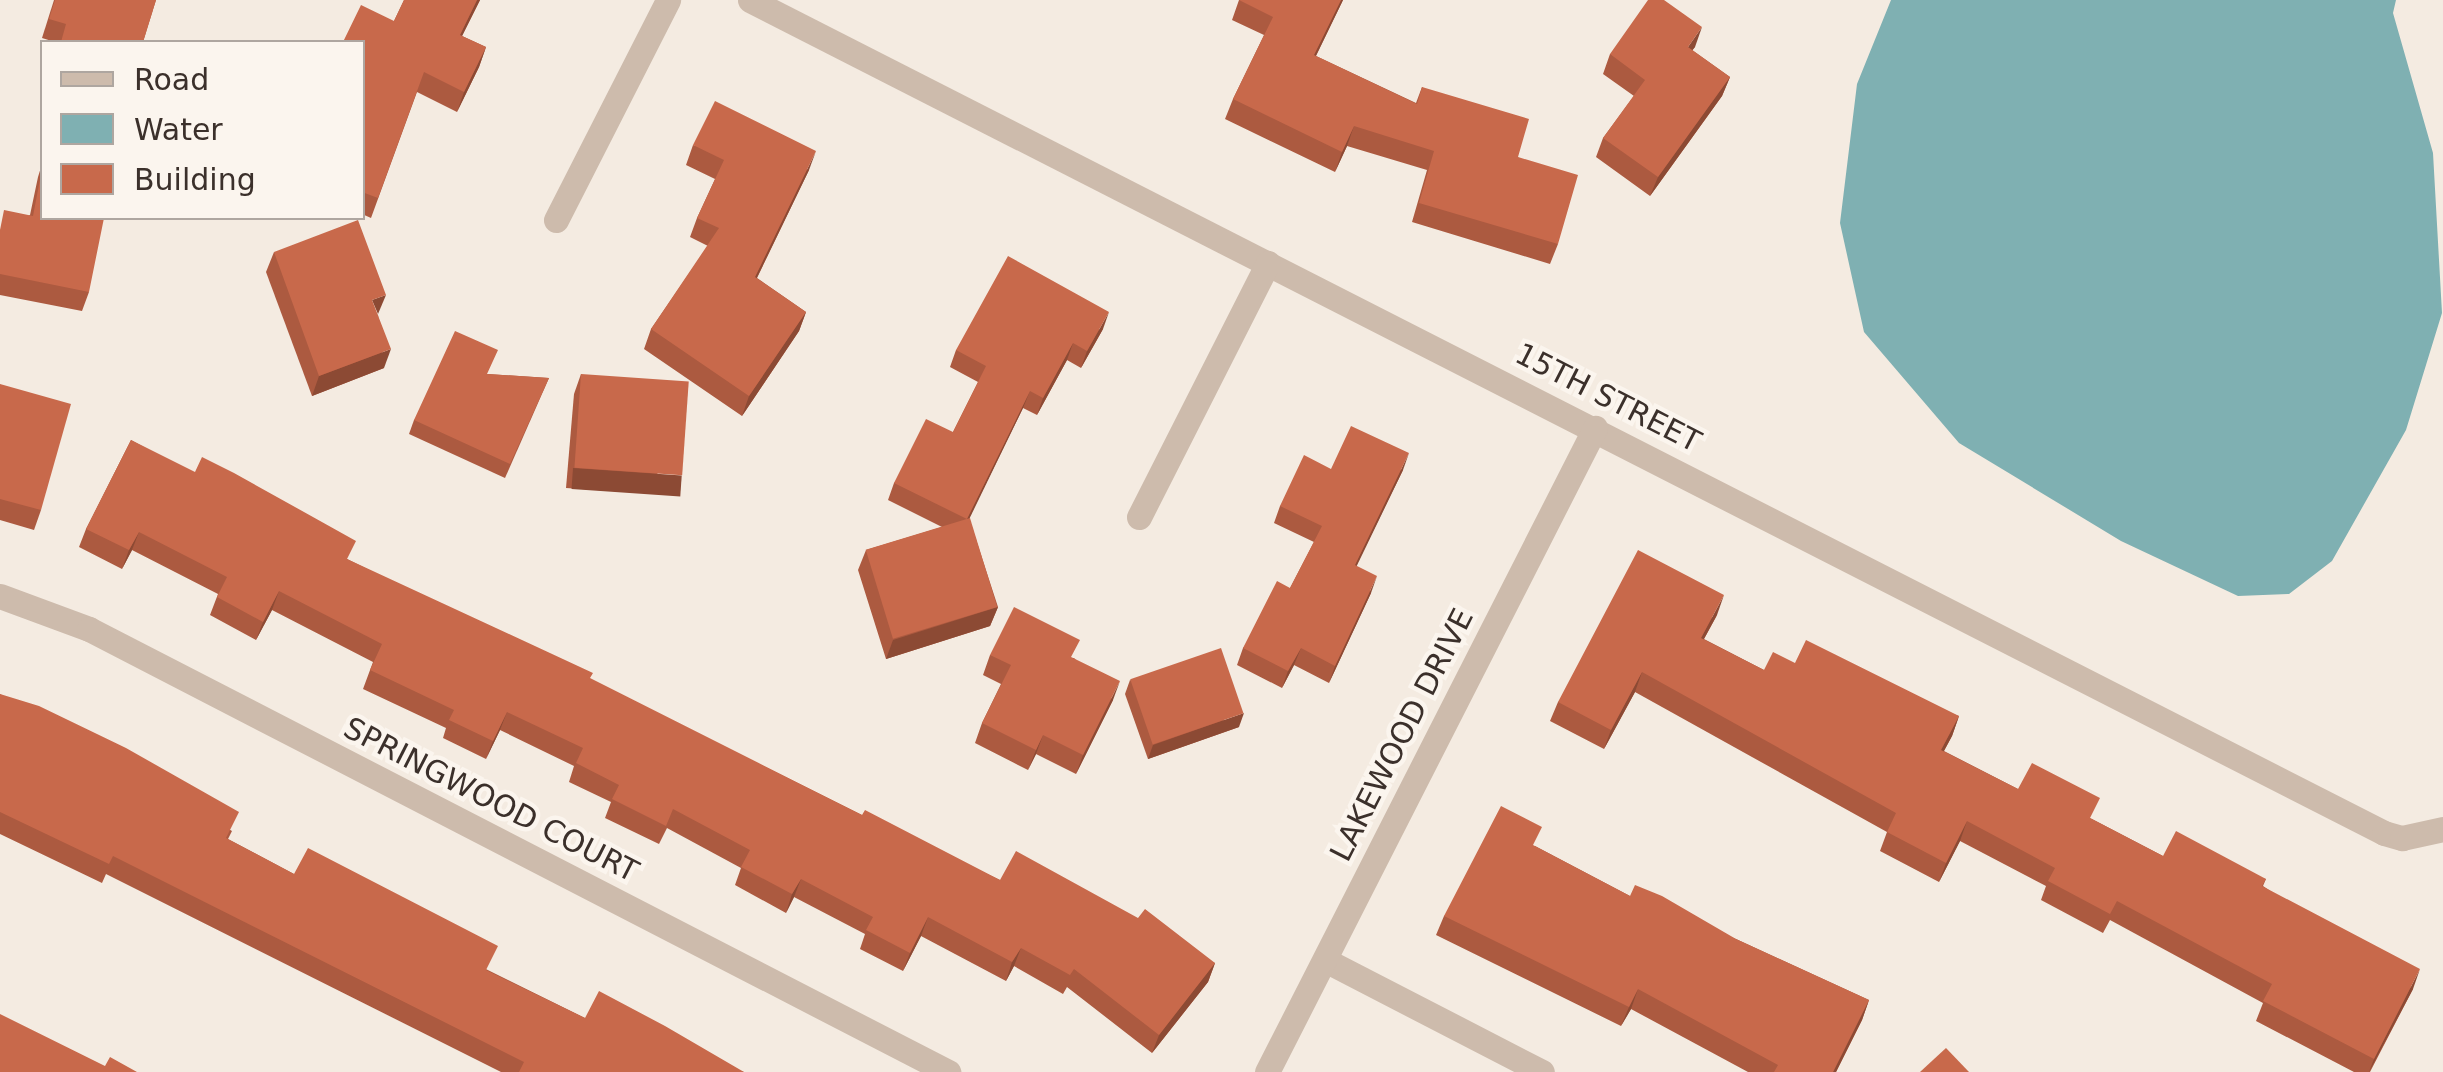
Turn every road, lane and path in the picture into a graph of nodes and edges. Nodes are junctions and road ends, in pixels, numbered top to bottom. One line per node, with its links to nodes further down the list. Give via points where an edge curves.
1 (668, 0): 3 (street)
2 (750, 0): 4 (street, 15TH STREET)
3 (556, 220)
4 (1268, 263): 5 (street, 15TH STREET); 6 (street)
5 (1596, 428): 8 (street, 15TH STREET, via 2384,833 2402,838); 9 (street, LAKEWOOD DRIVE)
6 (1138, 517)
7 (0, 596): 10 (street, SPRINGWOOD COURT, via 89,629)
8 (2441, 831)
9 (1324, 960): 11 (street, LAKEWOOD DRIVE); 12 (street)
10 (948, 1072)
11 (1267, 1072)
12 (1542, 1072)

